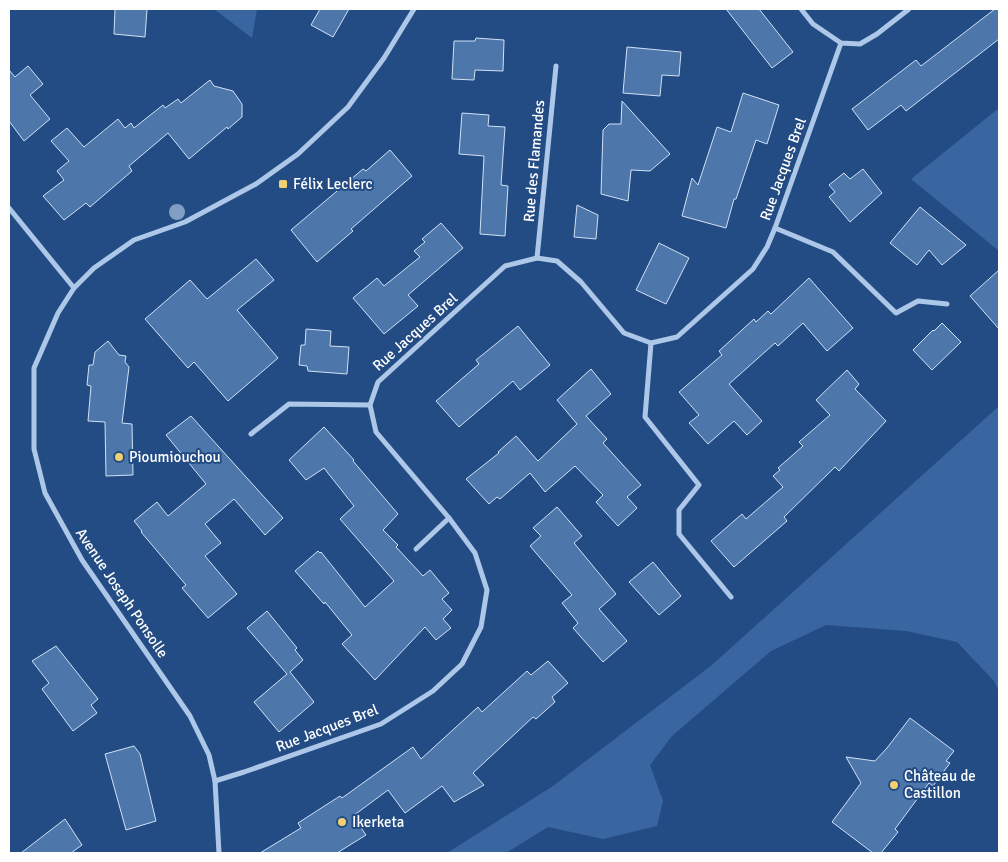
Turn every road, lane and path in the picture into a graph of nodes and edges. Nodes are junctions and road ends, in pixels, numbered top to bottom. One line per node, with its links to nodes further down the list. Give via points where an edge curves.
1 (414, 9): 9 (street, Avenue Joseph Ponsolle, via 384,58 348,106 298,154 256,184 186,222 134,240 94,268)
2 (801, 9): 4 (street, via 812,24)
3 (909, 9): 4 (street, via 860,44)
4 (841, 43): 7 (street, Rue Jacques Brel)
5 (556, 66): 8 (street, Rue des Flamandes)
6 (9, 208): 9 (street)
7 (775, 228): 10 (street, via 833,252 896,312 918,301); 11 (street, Rue Jacques Brel, via 753,269 677,337)
8 (537, 258): 11 (street, Rue Jacques Brel, via 558,261 581,282 624,333); 12 (street, Rue Jacques Brel, via 505,266 378,382)
9 (74, 288): 17 (street, Avenue Joseph Ponsolle, via 58,313 34,368 34,449 45,493 82,560 190,716 209,756)
10 (947, 304)
11 (651, 343): 16 (street, via 645,417 699,485 679,510 679,534)
12 (370, 405): 13 (street, via 289,404); 14 (street, Rue Jacques Brel, via 376,432)
13 (251, 434)
14 (449, 518): 15 (street); 17 (street, Rue Jacques Brel, via 475,554 487,590 481,627 462,664 433,690 381,724)
15 (416, 549)
16 (731, 597)
17 (215, 781): 18 (street, Avenue Joseph Ponsolle)
18 (219, 853)

